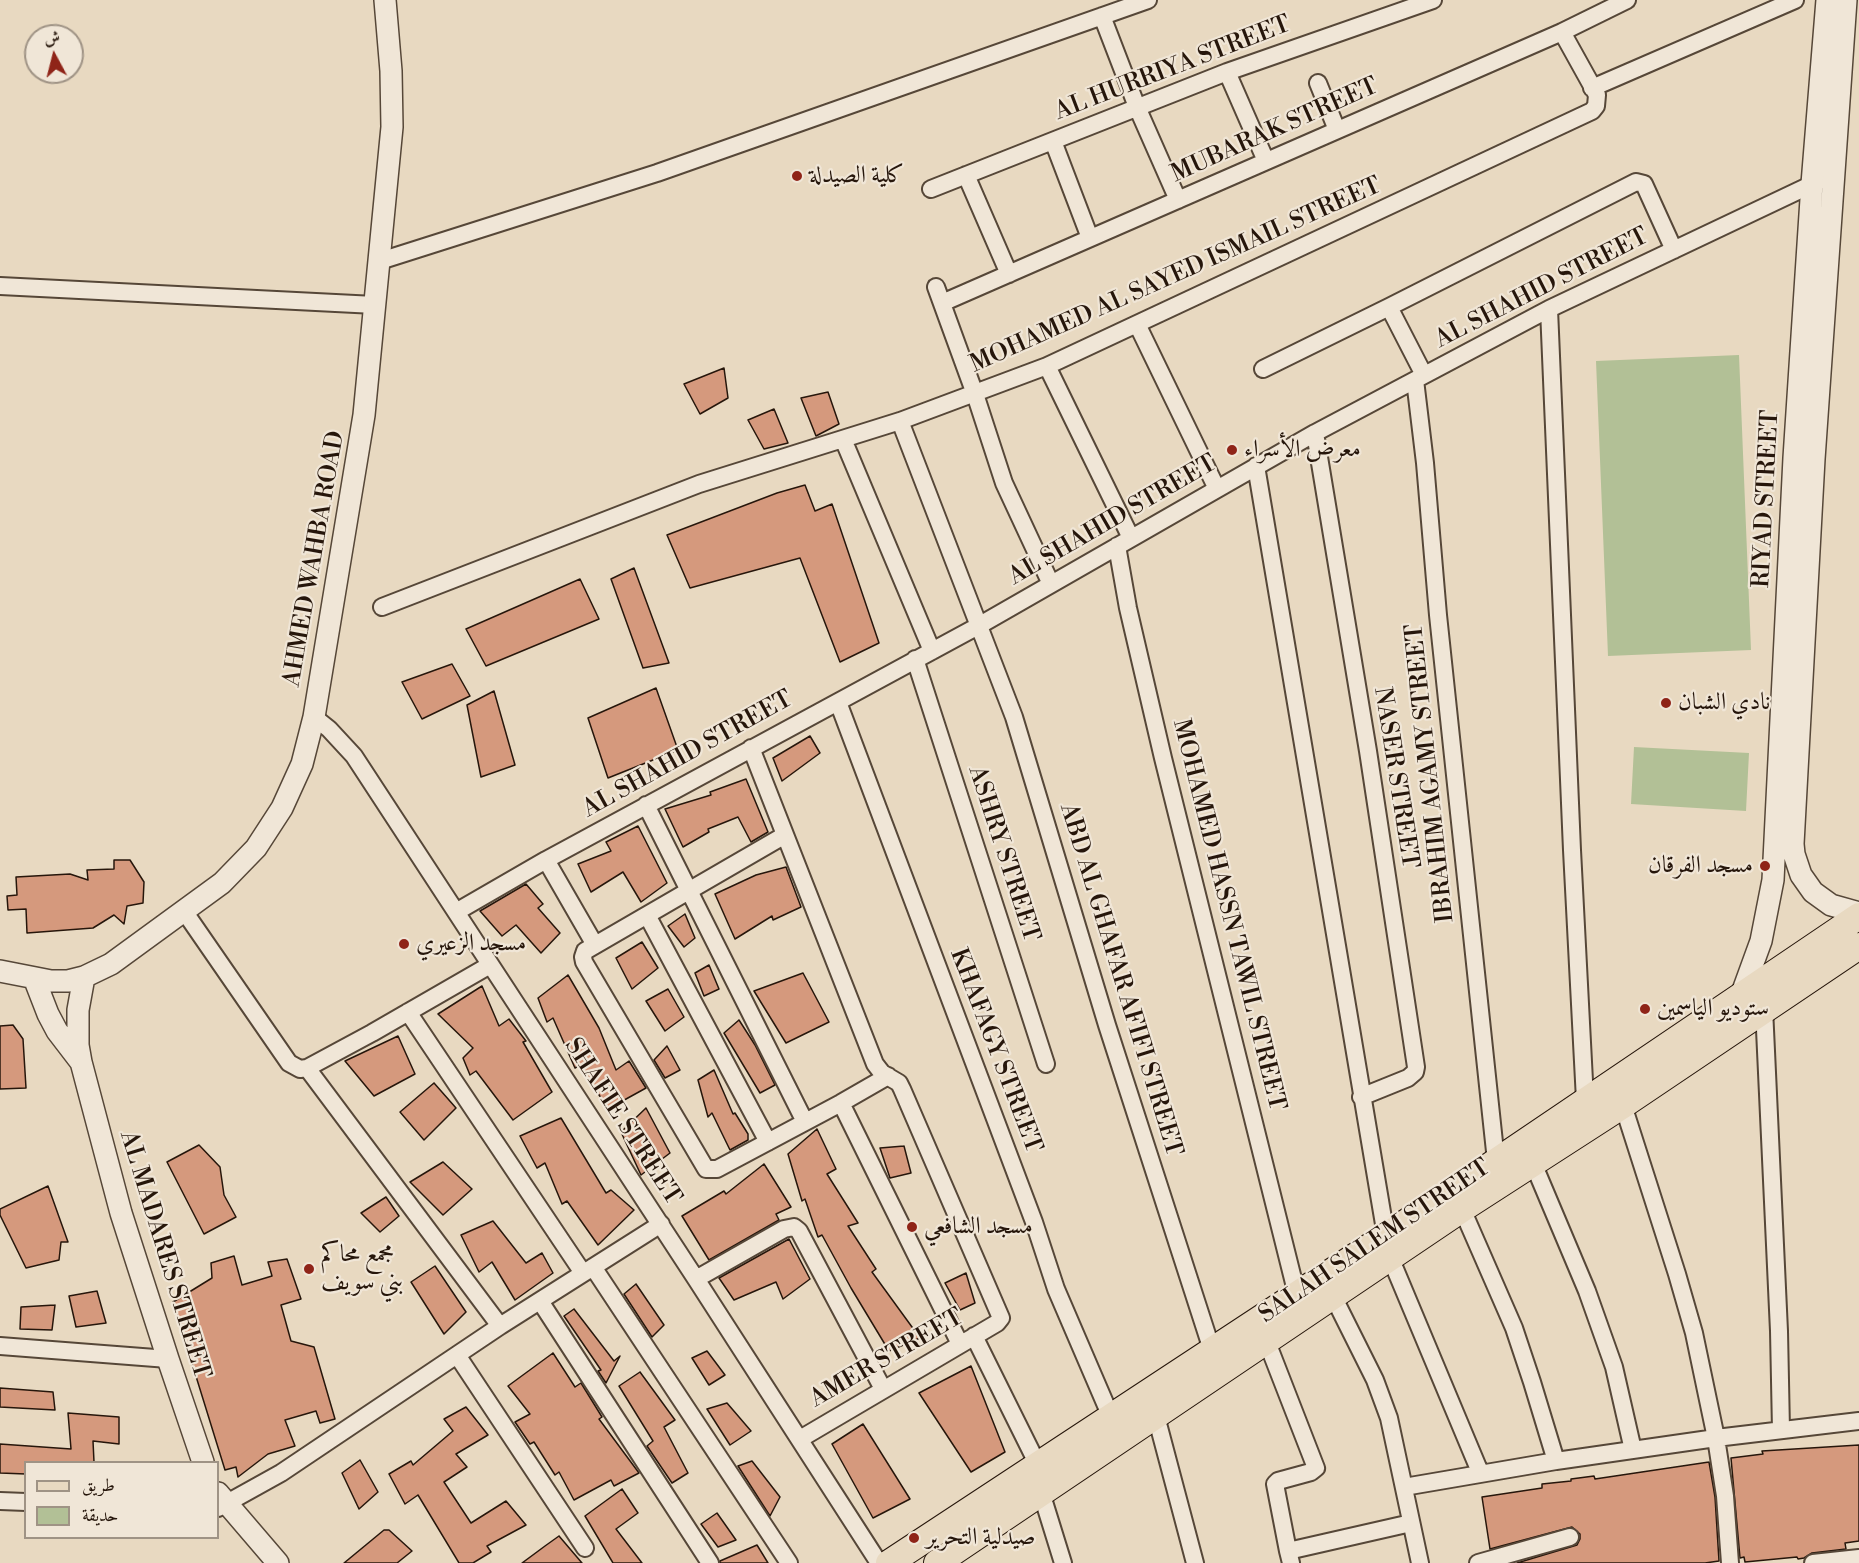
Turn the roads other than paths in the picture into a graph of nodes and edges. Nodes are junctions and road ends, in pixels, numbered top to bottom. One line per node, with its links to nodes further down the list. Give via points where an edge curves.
1 (385, 0): 24 (street, AHMED WAHBA ROAD, via 392,127)
2 (1148, 0): 8 (street)
3 (1433, 0): 10 (street, AL HURRIYA STREET)
4 (1627, 0): 9 (street, MUBARAK STREET)
5 (1795, 0): 12 (street)
6 (1827, 0): 19 (street, RIYAD STREET)
7 (1846, 0): 17 (street, RIYAD STREET)
8 (1102, 16): 13 (street); 24 (street, via 657,173)
9 (1562, 32): 12 (street); 14 (street, MUBARAK STREET)
10 (1227, 72): 13 (street, AL HURRIYA STREET); 16 (street)
11 (1318, 83): 14 (street)
12 (1592, 88): 32 (street, MOHAMED AL SAYED ISMAIL STREET, via 1598,101 1592,111)
13 (1137, 107): 15 (street, AL HURRIYA STREET); 21 (street)
14 (1337, 130): 16 (street, MUBARAK STREET)
15 (1053, 141): 18 (street, AL HURRIYA STREET); 22 (street)
16 (1266, 161): 21 (street, MUBARAK STREET)
17 (1835, 173): 19 (street, AL SHAHID STREET); 40 (street, RIYAD STREET)
18 (966, 175): 20 (street, AL HURRIYA STREET); 25 (street)
19 (1812, 184): 23 (street, AL SHAHID STREET); 40 (street, RIYAD STREET)
20 (931, 189)
21 (1178, 200): 22 (street, MUBARAK STREET)
22 (1090, 238): 25 (street, MUBARAK STREET)
23 (1674, 249): 30 (street, via 1644,184 1636,182); 31 (street, AL SHAHID STREET)
24 (380, 261): 29 (street, AHMED WAHBA ROAD)
25 (1009, 274): 28 (street, MUBARAK STREET)
26 (0, 286): 29 (street)
27 (936, 287): 28 (street)
28 (942, 303): 36 (street)
29 (375, 306): 50 (street, AHMED WAHBA ROAD, via 364,415)
30 (1389, 307): 34 (street); 35 (street)
31 (1549, 309): 35 (street, AL SHAHID STREET); 75 (street)
32 (1137, 324): 33 (street, MOHAMED AL SAYED ISMAIL STREET); 42 (street)
33 (1047, 366): 36 (street, MOHAMED AL SAYED ISMAIL STREET); 43 (street, MOHAMED HASSN TAWIL STREET)
34 (1263, 369)
35 (1420, 378): 38 (street, AL SHAHID STREET); 80 (street, IBRAHIM AGAMY STREET, via 1438,615)
36 (975, 394): 37 (street, MOHAMED AL SAYED ISMAIL STREET); 44 (street, via 1013,506)
37 (900, 421): 39 (street, MOHAMED AL SAYED ISMAIL STREET); 46 (street, ABD AL GHAFAR AFIFI STREET)
38 (1315, 433): 41 (street, AL SHAHID STREET); 74 (street, NASER STREET, via 1416,1067 1408,1078)
39 (843, 439): 45 (street, MOHAMED AL SAYED ISMAIL STREET, via 699,484); 47 (street)
40 (1804, 458): 51 (street, RIYAD STREET)
41 (1256, 466): 42 (street, AL SHAHID STREET); 74 (street)
42 (1217, 489): 43 (street, AL SHAHID STREET)
43 (1124, 542): 44 (street, AL SHAHID STREET); 87 (street, MOHAMED HASSN TAWIL STREET, via 1128,608)
44 (1051, 584): 46 (street, AL SHAHID STREET)
45 (382, 607)
46 (980, 625): 47 (street, AL SHAHID STREET); 94 (street, ABD AL GHAFAR AFIFI STREET, via 1014,717 1107,1025)
47 (932, 651): 48 (street, AL SHAHID STREET)
48 (915, 659): 49 (street, AL SHAHID STREET); 71 (street, ASHRY STREET)
49 (838, 702): 52 (street, AL SHAHID STREET); 98 (street, KHAFAGY STREET, via 1056,1289)
50 (314, 717): 57 (street, AHMED WAHBA ROAD, via 302,764 282,808 236,869); 58 (street, SHAFIE STREET, via 354,756)
51 (1789, 747): 59 (street, RIYAD STREET, via 1797,865 1806,884 1822,900); 67 (street, RIYAD STREET, via 1770,901)
52 (751, 748): 53 (street, AL SHAHID STREET); 54 (street)
53 (646, 806): 55 (street, AL SHAHID STREET); 56 (street)
54 (784, 835): 56 (street); 73 (street, via 874,1064)
55 (546, 860): 58 (street, AL SHAHID STREET); 61 (street)
56 (690, 890): 60 (street); 78 (street)
57 (184, 911): 65 (street, AHMED WAHBA ROAD, via 111,964); 72 (street, via 289,1063)
58 (456, 912): 63 (street, SHAFIE STREET)
59 (1859, 914): 67 (main road, SALAH SALEM STREET)
60 (647, 915): 61 (street); 79 (street)
61 (595, 945): 79 (street, via 585,951 584,962 702,1165 711,1171 717,1169)
62 (1859, 946): 68 (main road, SALAH SALEM STREET)
63 (490, 965): 69 (street); 83 (street, SHAFIE STREET)
64 (0, 971): 66 (street, AHMED WAHBA ROAD)
65 (84, 977): 66 (street, AHMED WAHBA ROAD, via 68,981); 70 (street, AL MADARES STREET, via 78,1010)
66 (34, 978): 70 (street, AL MADARES STREET, via 57,1031)
67 (1741, 996): 75 (main road, SALAH SALEM STREET)
68 (1764, 1008): 77 (main road, SALAH SALEM STREET); 101 (street)
69 (408, 1012): 72 (street); 85 (street)
70 (81, 1062): 96 (street, AL MADARES STREET, via 122,1213)
71 (1046, 1064)
72 (307, 1068): 90 (street)
73 (888, 1076): 76 (street); 91 (street, AMER STREET, via 902,1089 1000,1316 999,1321)
74 (1361, 1097): 84 (street)
75 (1585, 1100): 80 (main road, SALAH SALEM STREET)
76 (841, 1103): 78 (street); 91 (street)
77 (1623, 1106): 81 (main road, SALAH SALEM STREET); 102 (street, via 1694,1333)
78 (805, 1122): 79 (street)
79 (768, 1142)
80 (1496, 1161): 84 (main road, SALAH SALEM STREET)
81 (1533, 1163): 82 (main road, SALAH SALEM STREET); 104 (street, via 1614,1367)
82 (1462, 1209): 84 (main road, SALAH SALEM STREET); 106 (street, via 1514,1328)
83 (661, 1224): 85 (street); 86 (street, SHAFIE STREET)
84 (1388, 1247): 87 (main road, SALAH SALEM STREET); 88 (main road, SALAH SALEM STREET); 108 (street)
85 (588, 1270): 89 (street); 121 (street)
86 (696, 1279): 97 (street, via 784,1228 794,1227); 103 (street, SHAFIE STREET)
87 (1297, 1295): 94 (main road, SALAH SALEM STREET)
88 (1333, 1296): 92 (main road, SALAH SALEM STREET); 109 (street, via 1382,1399)
89 (540, 1301): 90 (street); 120 (street)
90 (500, 1326): 95 (street)
91 (967, 1340): 97 (street, AMER STREET); 107 (street)
92 (1267, 1342): 99 (main road, SALAH SALEM STREET); 117 (street, via 1316,1468 1275,1484)
93 (0, 1347): 96 (street)
94 (1212, 1350): 98 (main road, SALAH SALEM STREET)
95 (457, 1355): 113 (street, via 280,1473); 116 (street)
96 (168, 1359): 105 (street, AL MADARES STREET)
97 (883, 1389): 103 (street, AMER STREET)
98 (1111, 1416): 107 (main road, SALAH SALEM STREET)
99 (1156, 1416): 110 (main road, SALAH SALEM STREET); 126 (street)
100 (1859, 1421): 101 (street)
101 (1781, 1430): 102 (street)
102 (1716, 1438): 104 (street); 129 (street)
103 (800, 1439): 122 (street, SHAFIE STREET)
104 (1633, 1450): 106 (street)
105 (203, 1461)
106 (1556, 1461): 108 (street)
107 (1038, 1465): 123 (main road, SALAH SALEM STREET)
108 (1480, 1472): 109 (street)
109 (1404, 1486): 114 (street)
110 (1041, 1492): 124 (main road, SALAH SALEM STREET); 125 (street)
111 (0, 1501): 112 (street)
112 (24, 1502)
113 (220, 1502): 119 (street)
114 (1411, 1523): 117 (street); 127 (street)
115 (1570, 1537): 128 (street)
116 (585, 1548)
117 (1290, 1557)
118 (1859, 1558): 130 (street)
119 (278, 1563)
120 (710, 1563)
121 (789, 1563)
122 (879, 1563)
123 (888, 1563)
124 (937, 1563)
125 (1063, 1563)
126 (1196, 1563)
127 (1420, 1563)
128 (1478, 1563)
129 (1730, 1563)
130 (1814, 1563)

